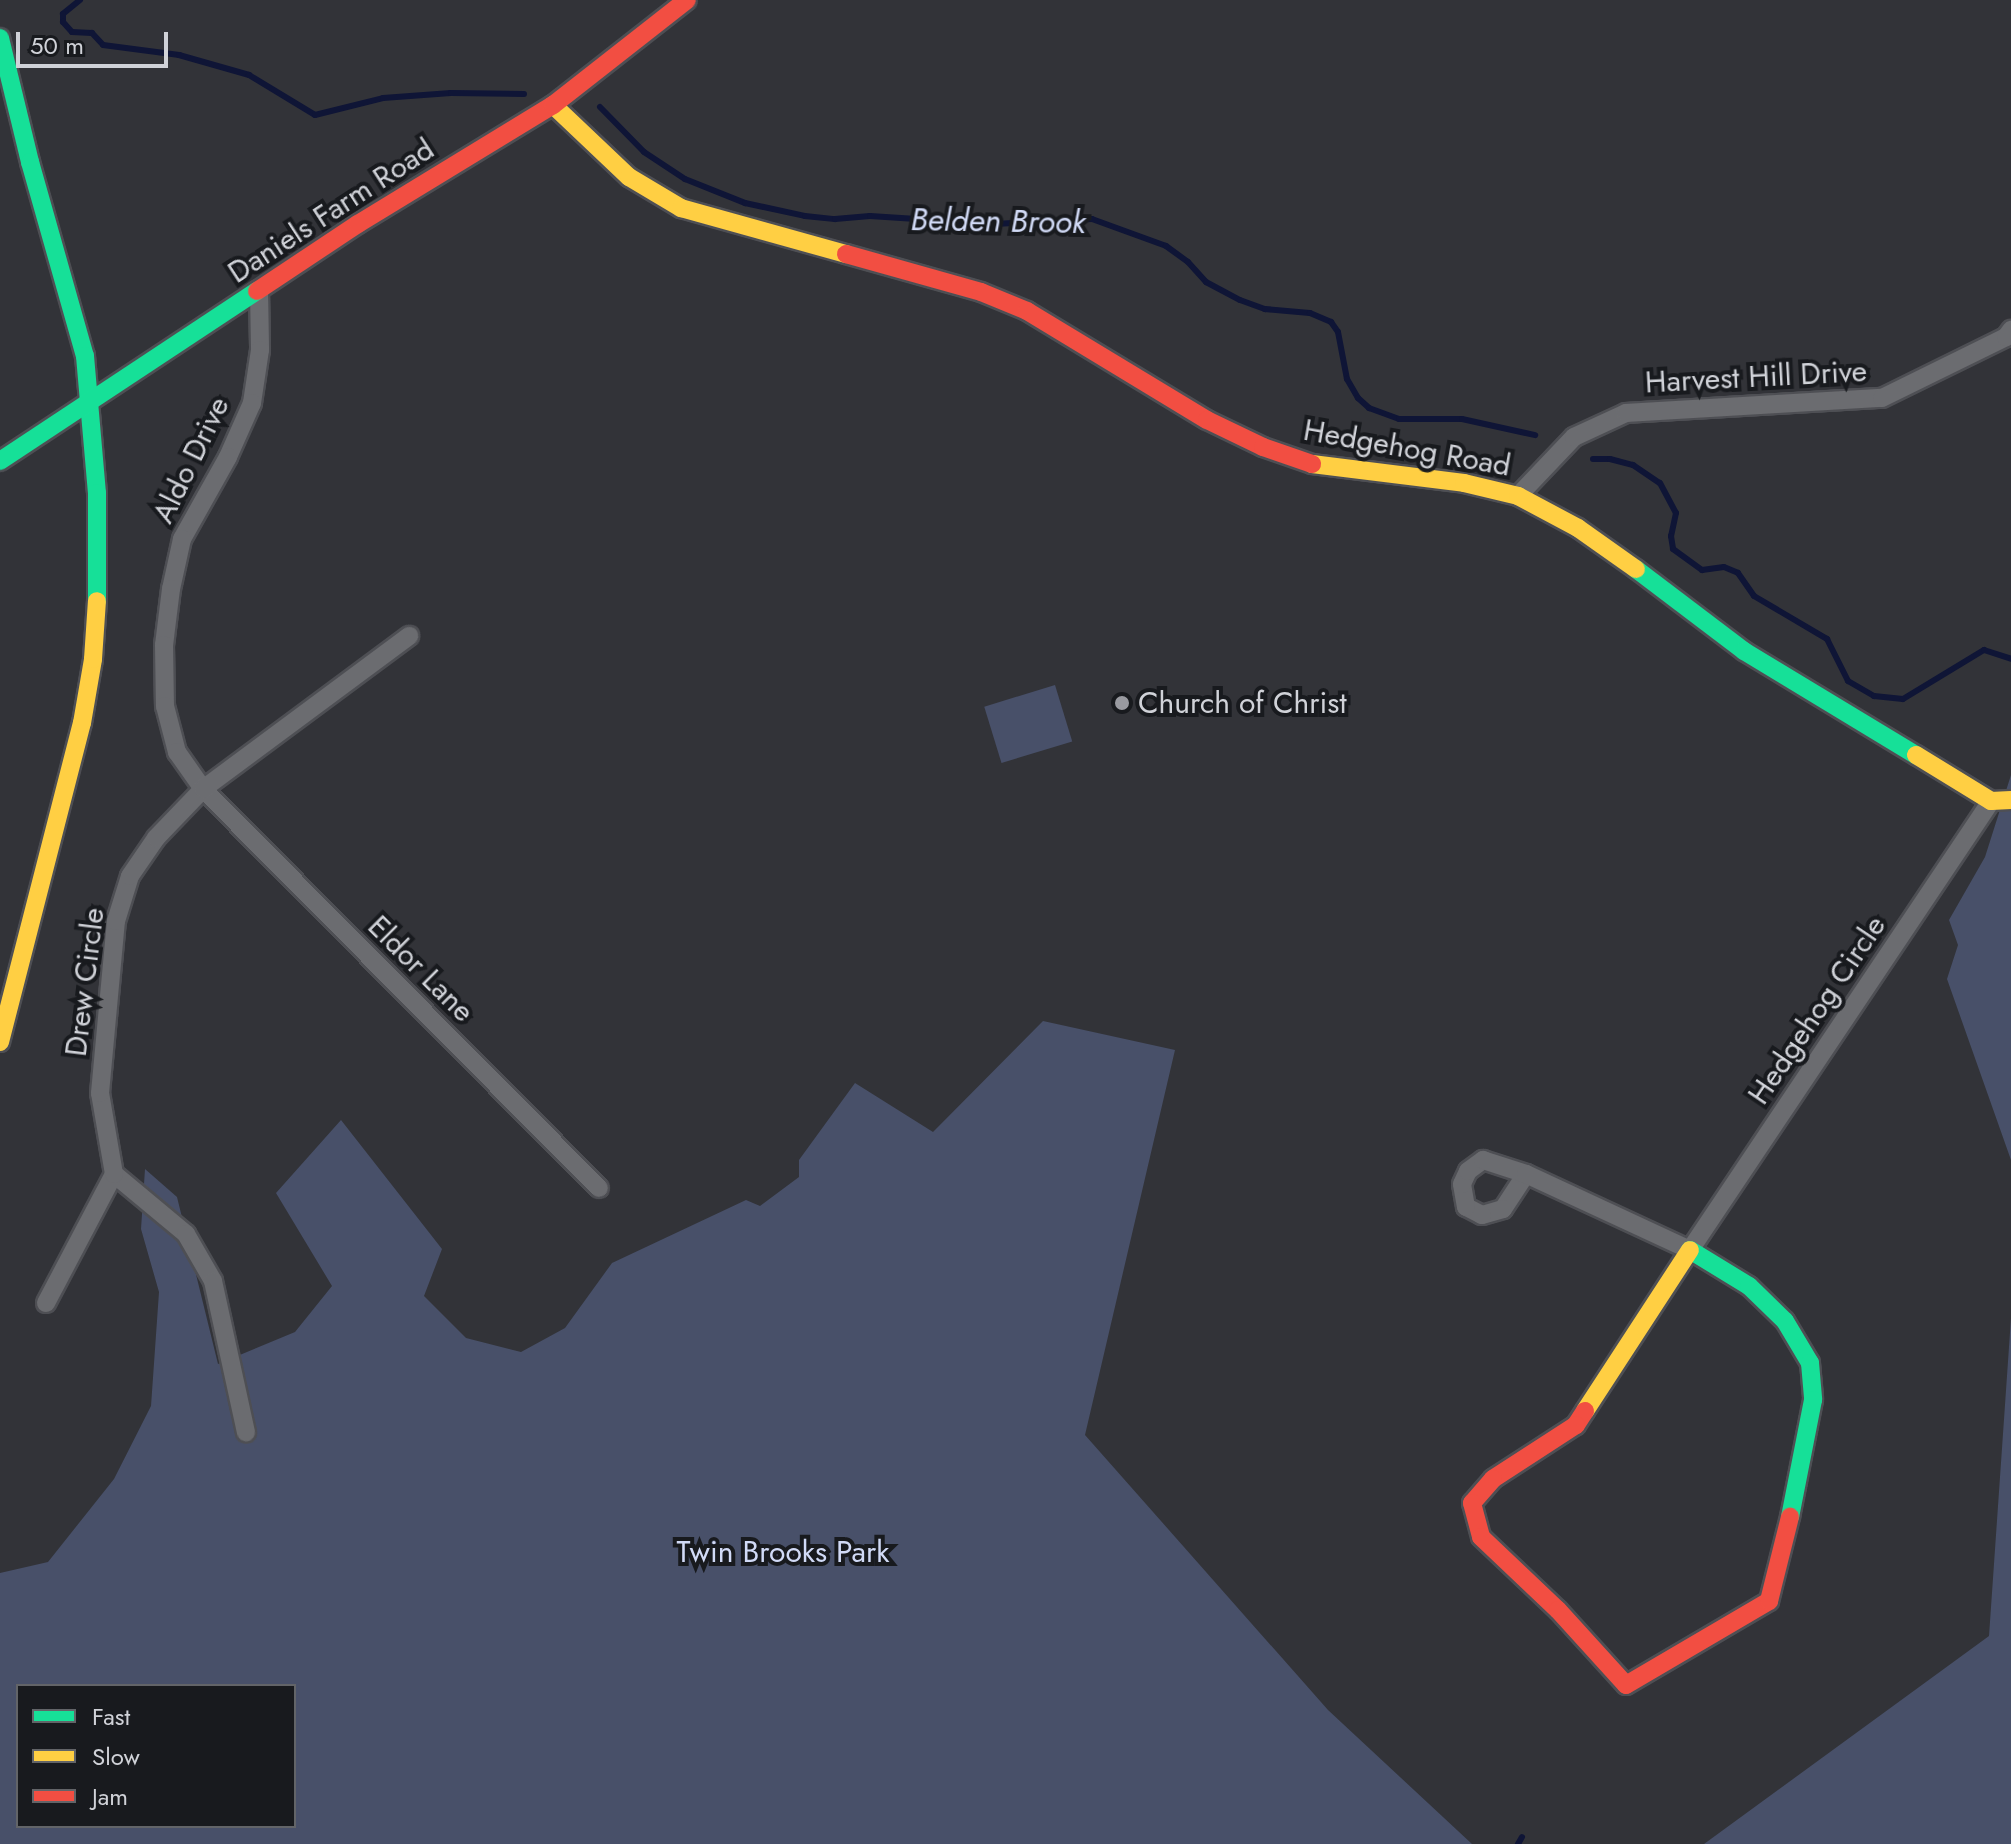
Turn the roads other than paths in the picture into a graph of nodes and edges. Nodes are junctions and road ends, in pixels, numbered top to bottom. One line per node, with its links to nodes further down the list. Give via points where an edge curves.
1 (687, 0): 3 (main road, Daniels Farm Road)
2 (0, 38): 6 (main road, via 82,343)
3 (553, 105): 4 (main road, Daniels Farm Road); 8 (main road, Hedgehog Road, via 629,177 681,208 981,292 1027,311 1207,420 1263,447 1319,466 1464,483)
4 (259, 290): 6 (main road, Daniels Farm Road); 10 (street, Aldo Drive, via 260,350 252,403 182,539 164,645 165,706 177,752)
5 (2011, 330): 8 (street, Harvest Hill Drive, via 1882,398 1626,413 1574,437)
6 (91, 401): 7 (main road, Daniels Farm Road); 13 (main road, via 99,564 93,659 68,785)
7 (0, 461)
8 (1518, 496): 12 (main road, Hedgehog Road, via 1578,528 1744,651)
9 (409, 636): 10 (street, Drew Circle)
10 (203, 789): 14 (street, Drew Circle, via 156,838 130,876 116,921 100,1093); 16 (street, Eldor Lane)
11 (2011, 800): 12 (main road)
12 (1991, 801): 17 (street, Hedgehog Circle)
13 (0, 1042)
14 (114, 1174): 18 (street); 19 (street, via 186,1234 213,1281)
15 (1526, 1174): 17 (street, Hedgehog Circle)
16 (599, 1188)
17 (1690, 1250): 17 (main road, Hedgehog Circle, via 1576,1425 1493,1479 1472,1503 1481,1537 1626,1685 1769,1601 1802,1471 1813,1400 1810,1363 1785,1321 1749,1286)
18 (46, 1303)
19 (246, 1432)

